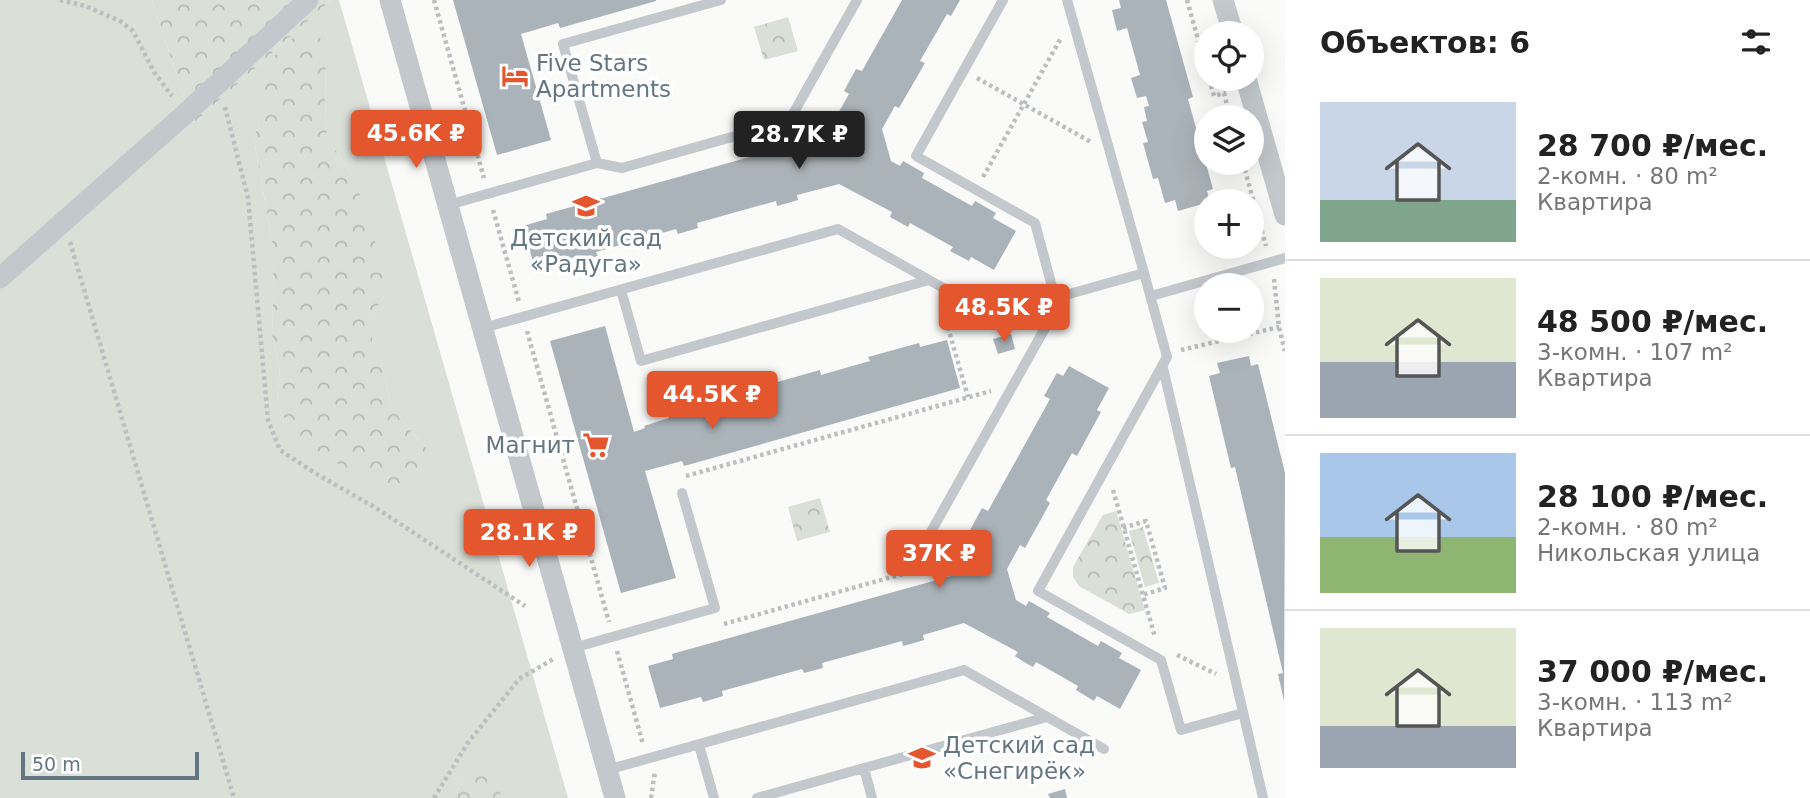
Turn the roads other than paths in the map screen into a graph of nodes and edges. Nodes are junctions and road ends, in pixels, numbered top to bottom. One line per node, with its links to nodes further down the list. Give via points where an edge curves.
1 (308, 0): 15 (street)
2 (390, 0): 11 (street)
3 (721, 0): 10 (lane, via 564,44)
4 (858, 0): 10 (lane, via 789,121 622,168)
5 (1003, 0): 19 (lane, via 916,156 1035,223)
6 (1068, 0): 14 (lane)
7 (1223, 0): 8 (street)
8 (1229, 21)
9 (1249, 91): 12 (street)
10 (597, 163): 11 (lane)
11 (448, 205): 20 (street)
12 (1285, 215)
13 (1285, 258): 18 (lane)
14 (1144, 273): 18 (lane); 19 (lane)
15 (0, 278)
16 (932, 281): 17 (lane, via 838,229); 17 (lane, via 641,361); 19 (lane, via 963,299 989,304 1017,305)
17 (621, 290): 20 (lane)
18 (1151, 296): 21 (lane, via 1167,357)
19 (1059, 297): 23 (lane)
20 (483, 328): 24 (street)
21 (1163, 368): 25 (lane); 25 (lane, via 1038,591 1161,660 1181,730)
22 (682, 493): 24 (lane, via 715,608)
23 (927, 539)
24 (573, 648): 30 (street)
25 (1243, 713): 35 (lane)
26 (1047, 717): 27 (lane, via 964,670); 28 (lane); 29 (lane)
27 (699, 745): 30 (lane); 32 (lane)
28 (1104, 749)
29 (864, 768): 33 (lane); 34 (lane)
30 (607, 770): 31 (street)
31 (615, 798)
32 (714, 798)
33 (757, 798)
34 (872, 798)
35 (1263, 798)

